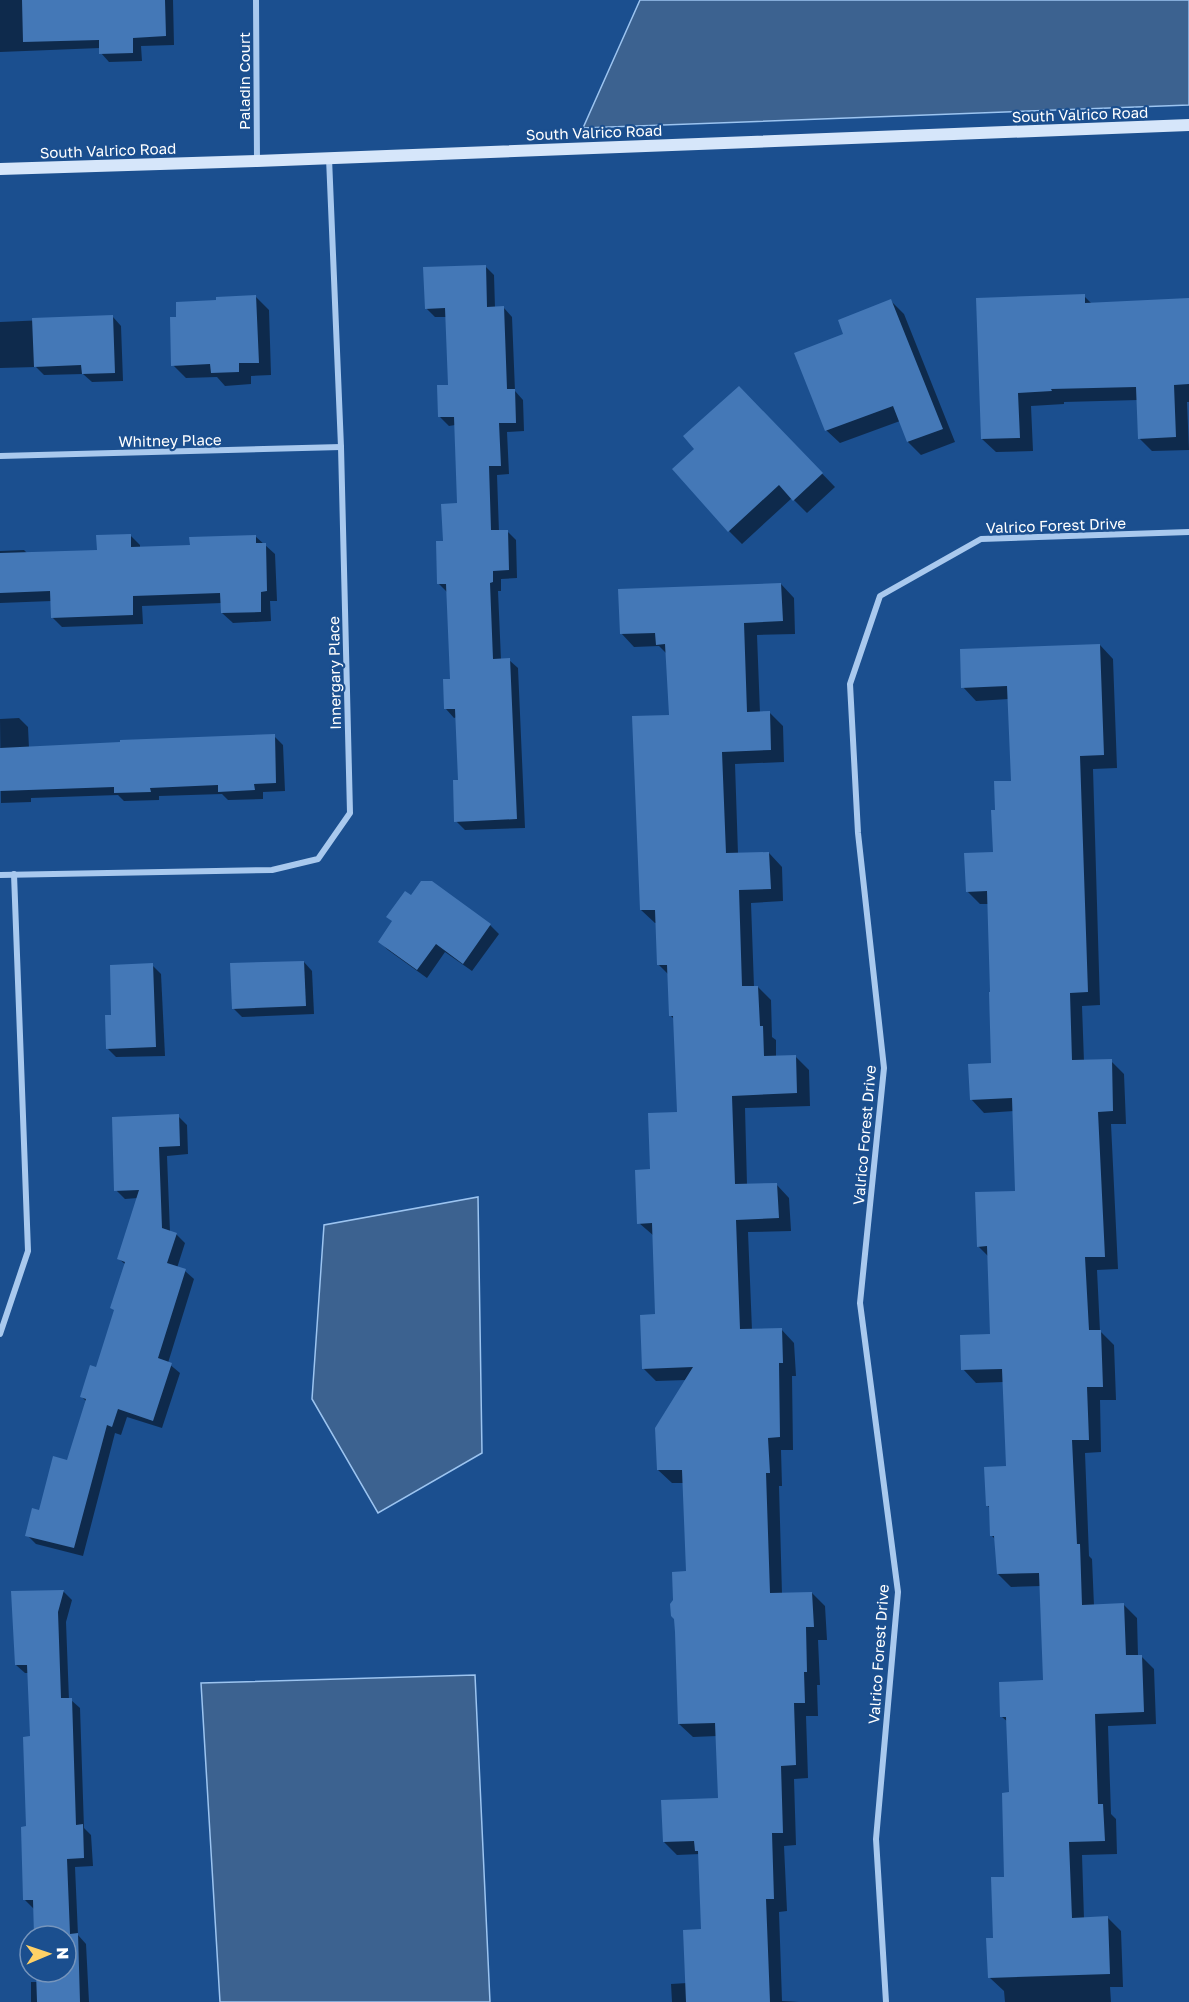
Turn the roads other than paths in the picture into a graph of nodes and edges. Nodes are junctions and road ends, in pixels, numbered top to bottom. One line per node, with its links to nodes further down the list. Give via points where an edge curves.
1 (256, 0): 4 (street, Paladin Court)
2 (1189, 125): 3 (street, South Valrico Road)
3 (329, 157): 4 (street, South Valrico Road); 6 (street, Innergary Place)
4 (257, 161): 5 (street, South Valrico Road)
5 (0, 169)
6 (341, 447): 7 (street, Whitney Place); 9 (street, Innergary Place, via 350,813 318,860 272,870)
7 (0, 456)
8 (1189, 532): 12 (street, Valrico Forest Drive, via 981,539 880,596 850,684 858,833 884,1068 861,1303 897,1592 876,1839)
9 (14, 874): 10 (street, Innergary Place); 11 (street, via 28,1251)
10 (0, 875)
11 (0, 1334)
12 (886, 2002)

